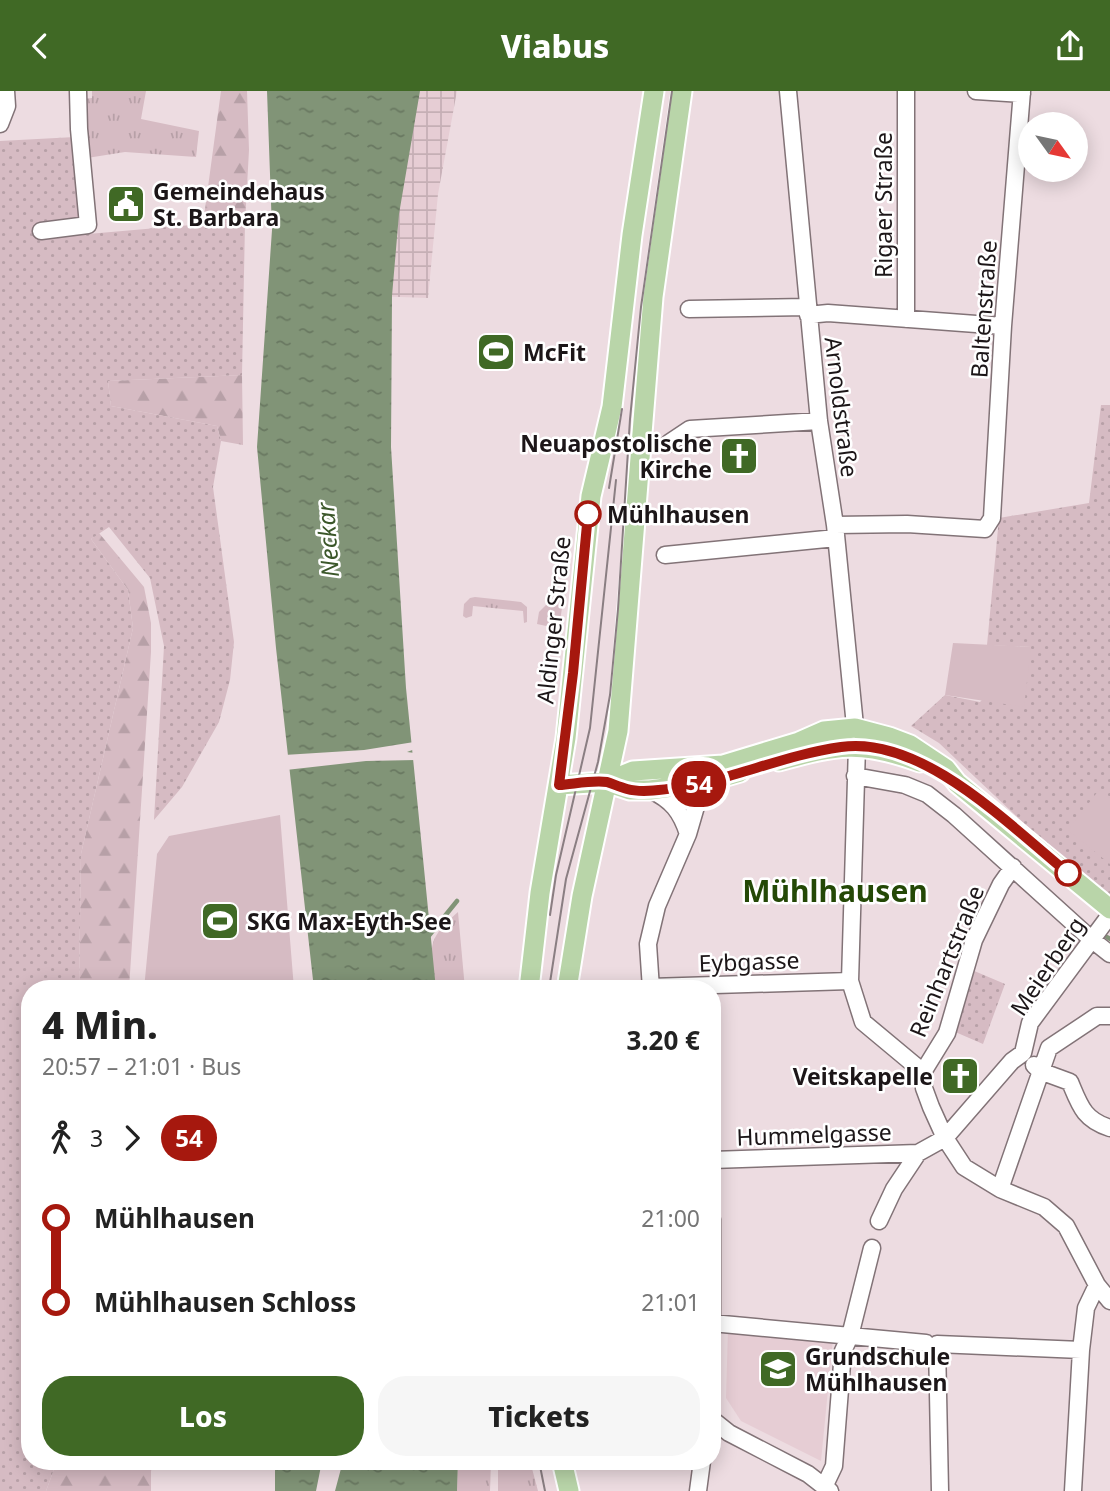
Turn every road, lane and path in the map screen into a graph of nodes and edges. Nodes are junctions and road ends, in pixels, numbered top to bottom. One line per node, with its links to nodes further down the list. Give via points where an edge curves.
1 (6, 91): 9 (street, via 7,106)
2 (78, 91): 10 (street, via 88,225)
3 (654, 91): 25 (main road, Aldinger Straße, via 612,407 588,514)
4 (682, 91): 20 (main road, via 653,297)
5 (788, 91): 12 (street, Arnoldstraße)
6 (906, 91): 13 (street, Rigaer Straße)
7 (976, 91): 8 (street)
8 (1022, 93): 14 (street, Baltenstraße)
9 (0, 124)
10 (41, 230)
11 (689, 309): 12 (street)
12 (808, 311): 13 (street); 15 (street, Arnoldstraße)
13 (906, 319): 14 (street)
14 (1003, 326): 17 (street, Baltenstraße, via 992,519 985,529 906,524)
15 (819, 421): 16 (street, via 690,429); 17 (street, Arnoldstraße)
16 (669, 443)
17 (835, 531): 18 (street); 19 (street, Arnoldstraße)
18 (665, 555)
19 (856, 737): 22 (main road, via 824,731); 23 (street, Arnoldstraße); 29 (main road, via 889,737 946,769 957,783)
20 (617, 738): 21 (main road); 24 (main road)
21 (633, 771): 22 (main road); 24 (main road)
22 (703, 775): 26 (main road); 27 (street)
23 (855, 776): 28 (street, via 927,793); 36 (street, Arnoldstraße)
24 (606, 782): 25 (main road); 26 (main road, via 630,790); 34 (main road)
25 (559, 785): 33 (main road, Aldinger Straße)
26 (650, 790): 27 (street, via 674,804)
27 (688, 834): 35 (street, via 657,906 648,944)
28 (1013, 867): 31 (street); 41 (street, Reinhartstraße, via 974,940 947,1033)
29 (1110, 909)
30 (1110, 915): 31 (street, Meierberg)
31 (1091, 939): 32 (street); 39 (street, Meierberg, via 1030,1023)
32 (1110, 954)
33 (530, 980)
34 (568, 980)
35 (650, 980)
36 (850, 981): 37 (street, Eybgasse); 41 (street, Arnoldstraße, via 863,1022)
37 (721, 986)
38 (1110, 1016): 40 (street, via 1089,1020 1049,1048)
39 (1023, 1053): 40 (street); 43 (street, Meierberg)
40 (1040, 1071): 42 (street, via 1070,1082 1088,1118); 46 (street)
41 (923, 1072): 43 (street, via 924,1088)
42 (1110, 1128)
43 (945, 1138): 44 (street, Meierberg); 46 (street, via 964,1167)
44 (918, 1153): 45 (street, Hummelgasse); 47 (street)
45 (721, 1160)
46 (1000, 1189): 49 (street, via 1044,1207 1066,1227)
47 (879, 1221)
48 (872, 1248): 52 (street)
49 (1097, 1285): 50 (street); 54 (street, via 1086,1308)
50 (1110, 1301)
51 (721, 1324): 52 (street)
52 (850, 1336): 53 (street); 58 (street, via 843,1351 834,1467)
53 (932, 1343): 54 (street); 61 (street)
54 (1081, 1350): 62 (street)
55 (721, 1427): 58 (street)
56 (564, 1470): 59 (main road)
57 (701, 1470): 60 (street)
58 (827, 1488)
59 (569, 1491)
60 (698, 1491)
61 (940, 1491)
62 (1073, 1491)

